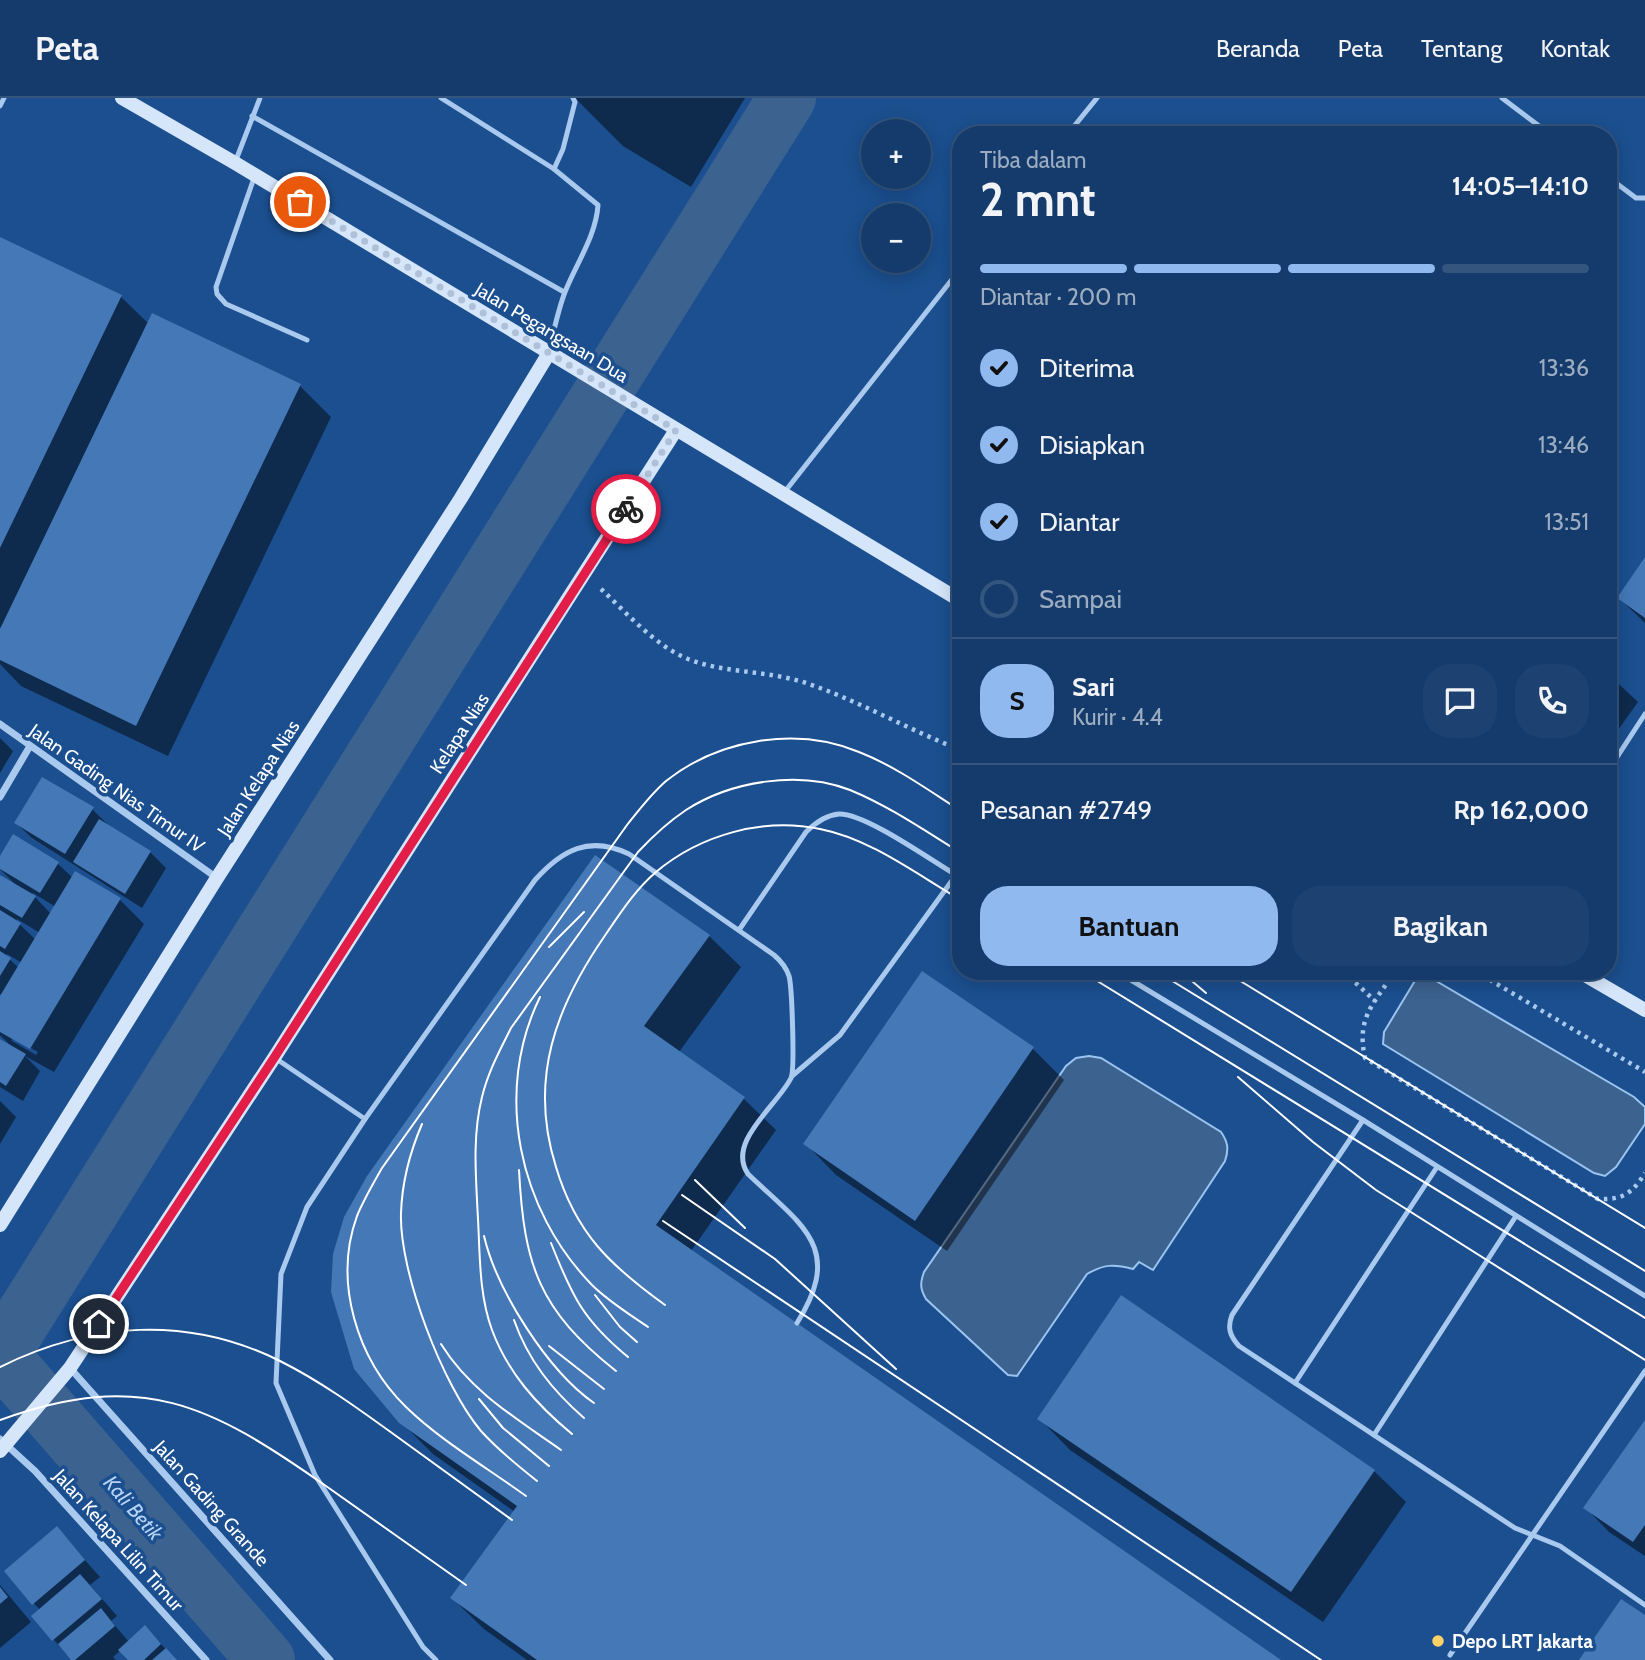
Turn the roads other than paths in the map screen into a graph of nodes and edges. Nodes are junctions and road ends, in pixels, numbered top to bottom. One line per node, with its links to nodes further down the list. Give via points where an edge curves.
1 (4, 98): 8 (lane)
2 (122, 98): 12 (street, Jalan Pegangsaan Dua)
3 (260, 98): 9 (lane)
4 (441, 98): 13 (lane)
5 (573, 98): 13 (lane, via 563,149)
6 (1097, 98): 10 (lane)
7 (1502, 98): 11 (lane)
8 (0, 106)
9 (253, 116): 12 (lane); 18 (lane)
10 (1074, 126)
11 (1539, 126)
12 (235, 163): 14 (street, Jalan Pegangsaan Dua)
13 (554, 169): 18 (lane, via 598,208)
14 (254, 175): 19 (lane, via 217,294 226,304); 20 (street, Jalan Pegangsaan Dua)
15 (1617, 184): 16 (lane, via 1636,198)
16 (1645, 198)
17 (952, 279): 22 (lane)
18 (564, 292): 20 (lane)
19 (307, 340)
20 (555, 356): 21 (street, Jalan Pegangsaan Dua); 30 (street, Jalan Kelapa Nias)
21 (676, 430): 22 (street, Jalan Pegangsaan Dua); 36 (street, Kelapa Nias)
22 (783, 494): 23 (street, Jalan Pegangsaan Dua)
23 (952, 596)
24 (1645, 714): 27 (lane)
25 (0, 724): 26 (street, Jalan Gading Nias Timur IV)
26 (30, 746): 28 (street); 30 (street, Jalan Gading Nias Timur IV)
27 (1617, 757)
28 (0, 797)
29 (952, 873): 32 (lane, via 861,818 832,815 806,832)
30 (217, 878): 42 (street, Jalan Kelapa Nias)
31 (952, 886): 37 (lane, via 845,1029)
32 (739, 930): 37 (lane, via 786,968 791,983); 38 (lane, via 618,849 603,845 568,851 535,880)
33 (1131, 980): 39 (lane)
34 (1593, 980): 35 (street)
35 (1645, 1010)
36 (274, 1058): 38 (lane); 45 (street)
37 (792, 1076): 44 (lane, via 746,1140 741,1157 748,1174 814,1243 819,1263 817,1286)
38 (366, 1119): 55 (lane, via 307,1207 281,1273 276,1382 315,1475 423,1647)
39 (1363, 1120): 40 (lane); 47 (lane, via 1229,1324 1239,1346)
40 (1437, 1167): 41 (lane); 47 (lane)
41 (1516, 1216): 43 (lane); 48 (lane)
42 (0, 1225)
43 (1645, 1296)
44 (797, 1323)
45 (69, 1368): 49 (street); 54 (street, Jalan Gading Grande)
46 (1645, 1371): 50 (lane)
47 (1295, 1383): 48 (lane)
48 (1374, 1435): 50 (lane, via 1515,1528)
49 (5, 1442): 53 (street, Jalan Kelapa Lilin Timur)
50 (1533, 1535): 51 (lane, via 1560,1546); 52 (lane)
51 (1645, 1605)
52 (1450, 1655)
53 (206, 1660)
54 (330, 1660)
55 (436, 1660)

